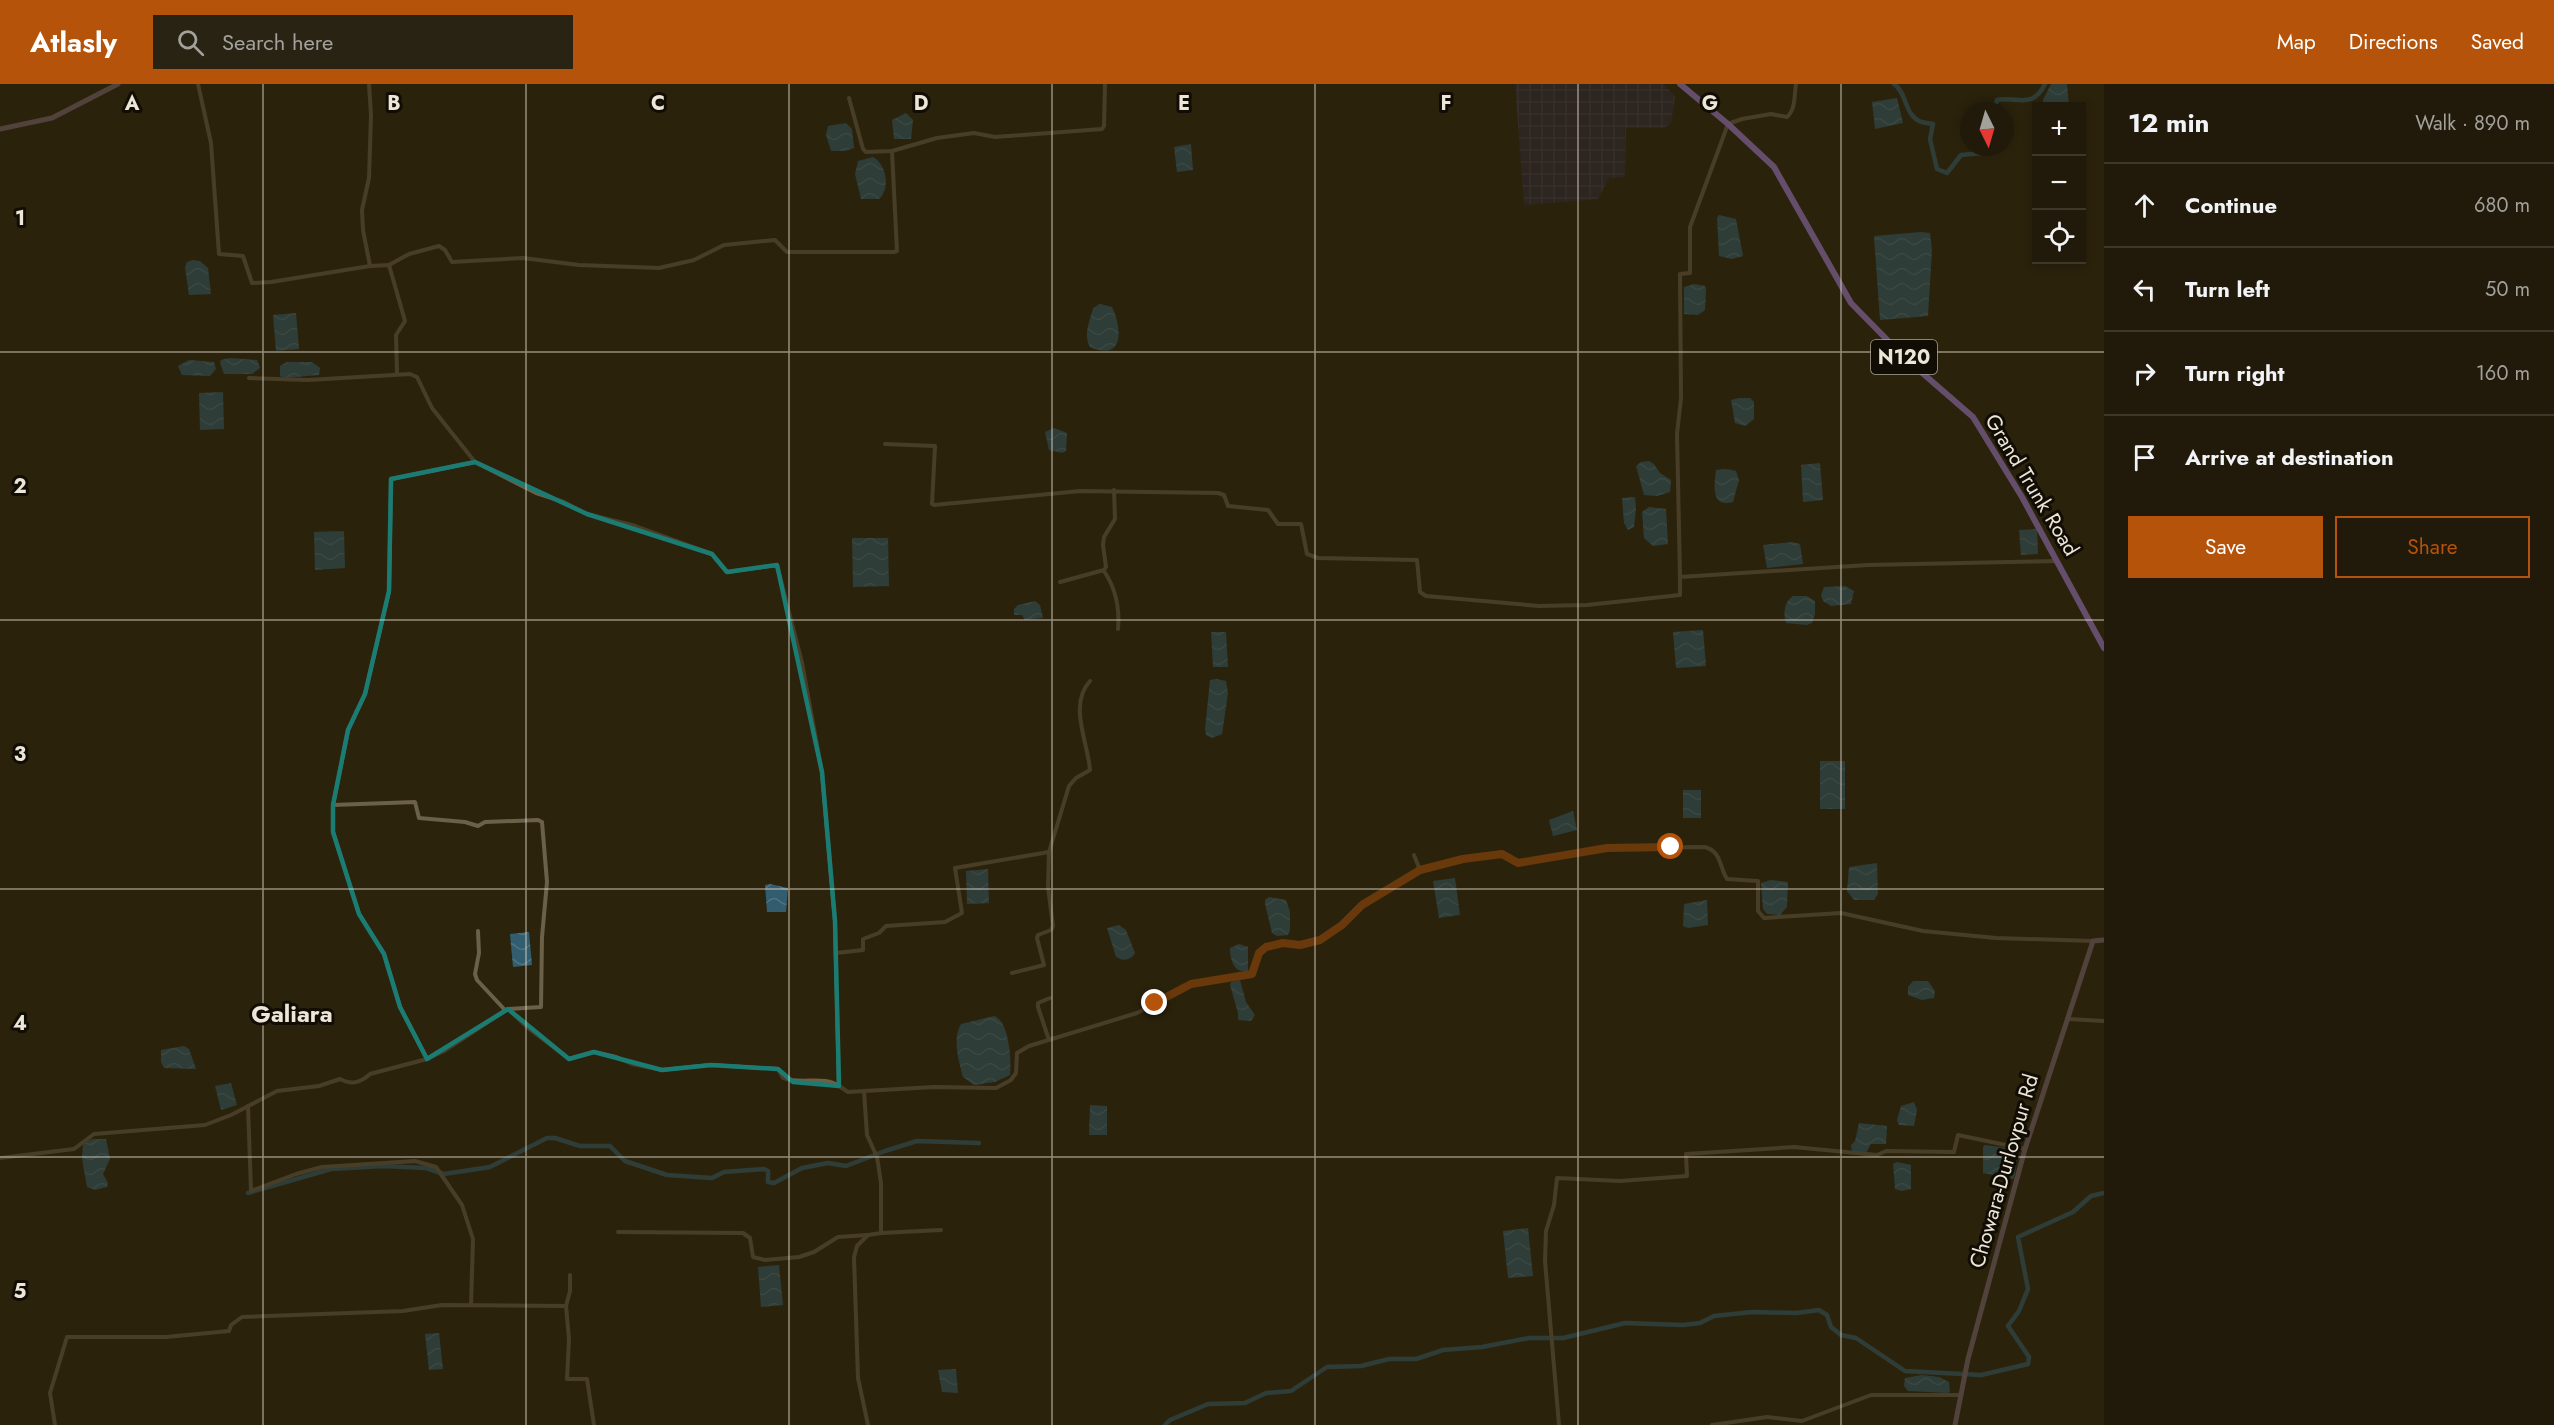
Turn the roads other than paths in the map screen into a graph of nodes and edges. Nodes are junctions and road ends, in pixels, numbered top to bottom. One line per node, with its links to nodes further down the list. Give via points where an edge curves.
1 (118, 84): 9 (street, via 52,118)
2 (198, 84): 12 (street, via 211,143 219,254 243,256 252,283)
3 (369, 84): 12 (street, via 369,178 362,210)
4 (1105, 84): 10 (street, via 1102,129 995,137 974,133 937,138)
5 (1796, 84): 8 (street, via 1792,113 1787,117 1772,114)
6 (1682, 85): 8 (highway, Grand Trunk Road / N120)
7 (849, 98): 10 (street, via 863,149)
8 (1728, 124): 18 (highway, Grand Trunk Road / N120, via 1774,167 1851,303 1905,358 1973,417); 20 (street, via 1690,227 1690,273 1680,274)
9 (0, 129)
10 (892, 151): 11 (street, via 897,251 894,252 787,252 775,240 724,245 694,260 659,268 579,266 523,258 452,262 445,250 432,246)
11 (389, 265): 12 (street); 13 (street, via 405,321 396,335)
12 (370, 266)
13 (397, 373): 14 (street, via 308,380); 16 (street, via 417,377 432,408)
14 (249, 378)
15 (885, 444): 17 (street, via 935,446 934,505)
16 (475, 462): 25 (street, via 391,478 389,591 365,694 348,730); 32 (street, via 587,514 632,525 712,554 727,572 777,566 802,663 822,772)
17 (1114, 490): 19 (street, via 1115,519 1104,537); 20 (street, via 1218,492 1224,495 1228,506 1268,510 1278,524 1301,524 1307,554 1318,558 1418,560 1420,592 1426,596 1539,606 1587,605 1680,595)
18 (2058, 561): 20 (street, via 1868,565); 23 (highway, Grand Trunk Road / N120)
19 (1104, 570): 21 (street); 22 (street, via 1119,606)
20 (1680, 578)
21 (1060, 582)
22 (1118, 629)
23 (2104, 648)
24 (1090, 681): 26 (street, via 1082,691 1081,705 1090,770 1069,786)
25 (333, 805): 35 (street, via 415,802 421,819 478,826 485,822 542,822 547,882 541,1007); 39 (street, via 333,832 359,914 384,954 400,1007)
26 (1049, 852): 32 (street, via 955,868 962,913 945,922 886,926 863,939 862,950); 33 (street, via 1053,926 1038,935 1044,965)
27 (1414, 855): 28 (street)
28 (1420, 870): 31 (street, via 1502,854 1518,863 1607,848 1705,847 1721,861 1727,879 1758,881 1758,911 1764,918 1841,913 1923,931); 38 (street, via 1362,905 1320,940 1266,947 1259,953 1252,974 1191,984 1137,1013)
29 (478, 931): 35 (street, via 477,980)
30 (2104, 940): 31 (street)
31 (2093, 941): 36 (street, Chowara-Durlovpur Rd)
32 (836, 953): 40 (street)
33 (1012, 973)
34 (1050, 998): 38 (street, via 1038,1003)
35 (507, 1010): 39 (street); 40 (street, via 569,1059 594,1052 662,1070 711,1065 778,1070 783,1078 793,1082 834,1082)
36 (2068, 1019): 37 (street); 43 (street, Chowara-Durlovpur Rd)
37 (2104, 1021)
38 (1049, 1041): 41 (street, via 1017,1053 1016,1073 996,1088)
39 (427, 1059): 42 (street, via 370,1074 363,1081 350,1084 340,1079 277,1091)
40 (839, 1086): 41 (street, via 848,1092)
41 (864, 1091): 47 (street, via 867,1135 877,1156 881,1183)
42 (248, 1106): 44 (street, via 205,1125 94,1134 74,1149); 50 (street, via 251,1191 322,1167 415,1161 436,1167 462,1205 473,1239)
43 (2025, 1149): 52 (street, Chowara-Durlovpur Rd); 56 (street, via 1958,1135 1954,1152 1886,1151 1877,1155 1794,1147 1736,1150 1686,1154 1687,1176 1620,1181 1557,1178 1546,1231 1545,1261)
44 (0, 1158)
45 (941, 1230): 47 (street)
46 (618, 1232): 48 (street, via 743,1233 750,1238 753,1257 765,1260 799,1257 838,1237)
47 (881, 1233): 48 (street)
48 (868, 1235): 55 (street, via 857,1246 854,1257 858,1378)
49 (570, 1275): 51 (street)
50 (471, 1305): 51 (street); 53 (street, via 242,1317 231,1324 229,1331 166,1337 67,1337 50,1393)
51 (566, 1306): 54 (street, via 567,1379 587,1379)
52 (1961, 1395): 57 (street, via 1870,1395 1803,1421 1767,1417); 58 (street, Chowara-Durlovpur Rd)
53 (55, 1425)
54 (594, 1425)
55 (868, 1425)
56 (1559, 1425)
57 (1712, 1425)
58 (1955, 1425)

